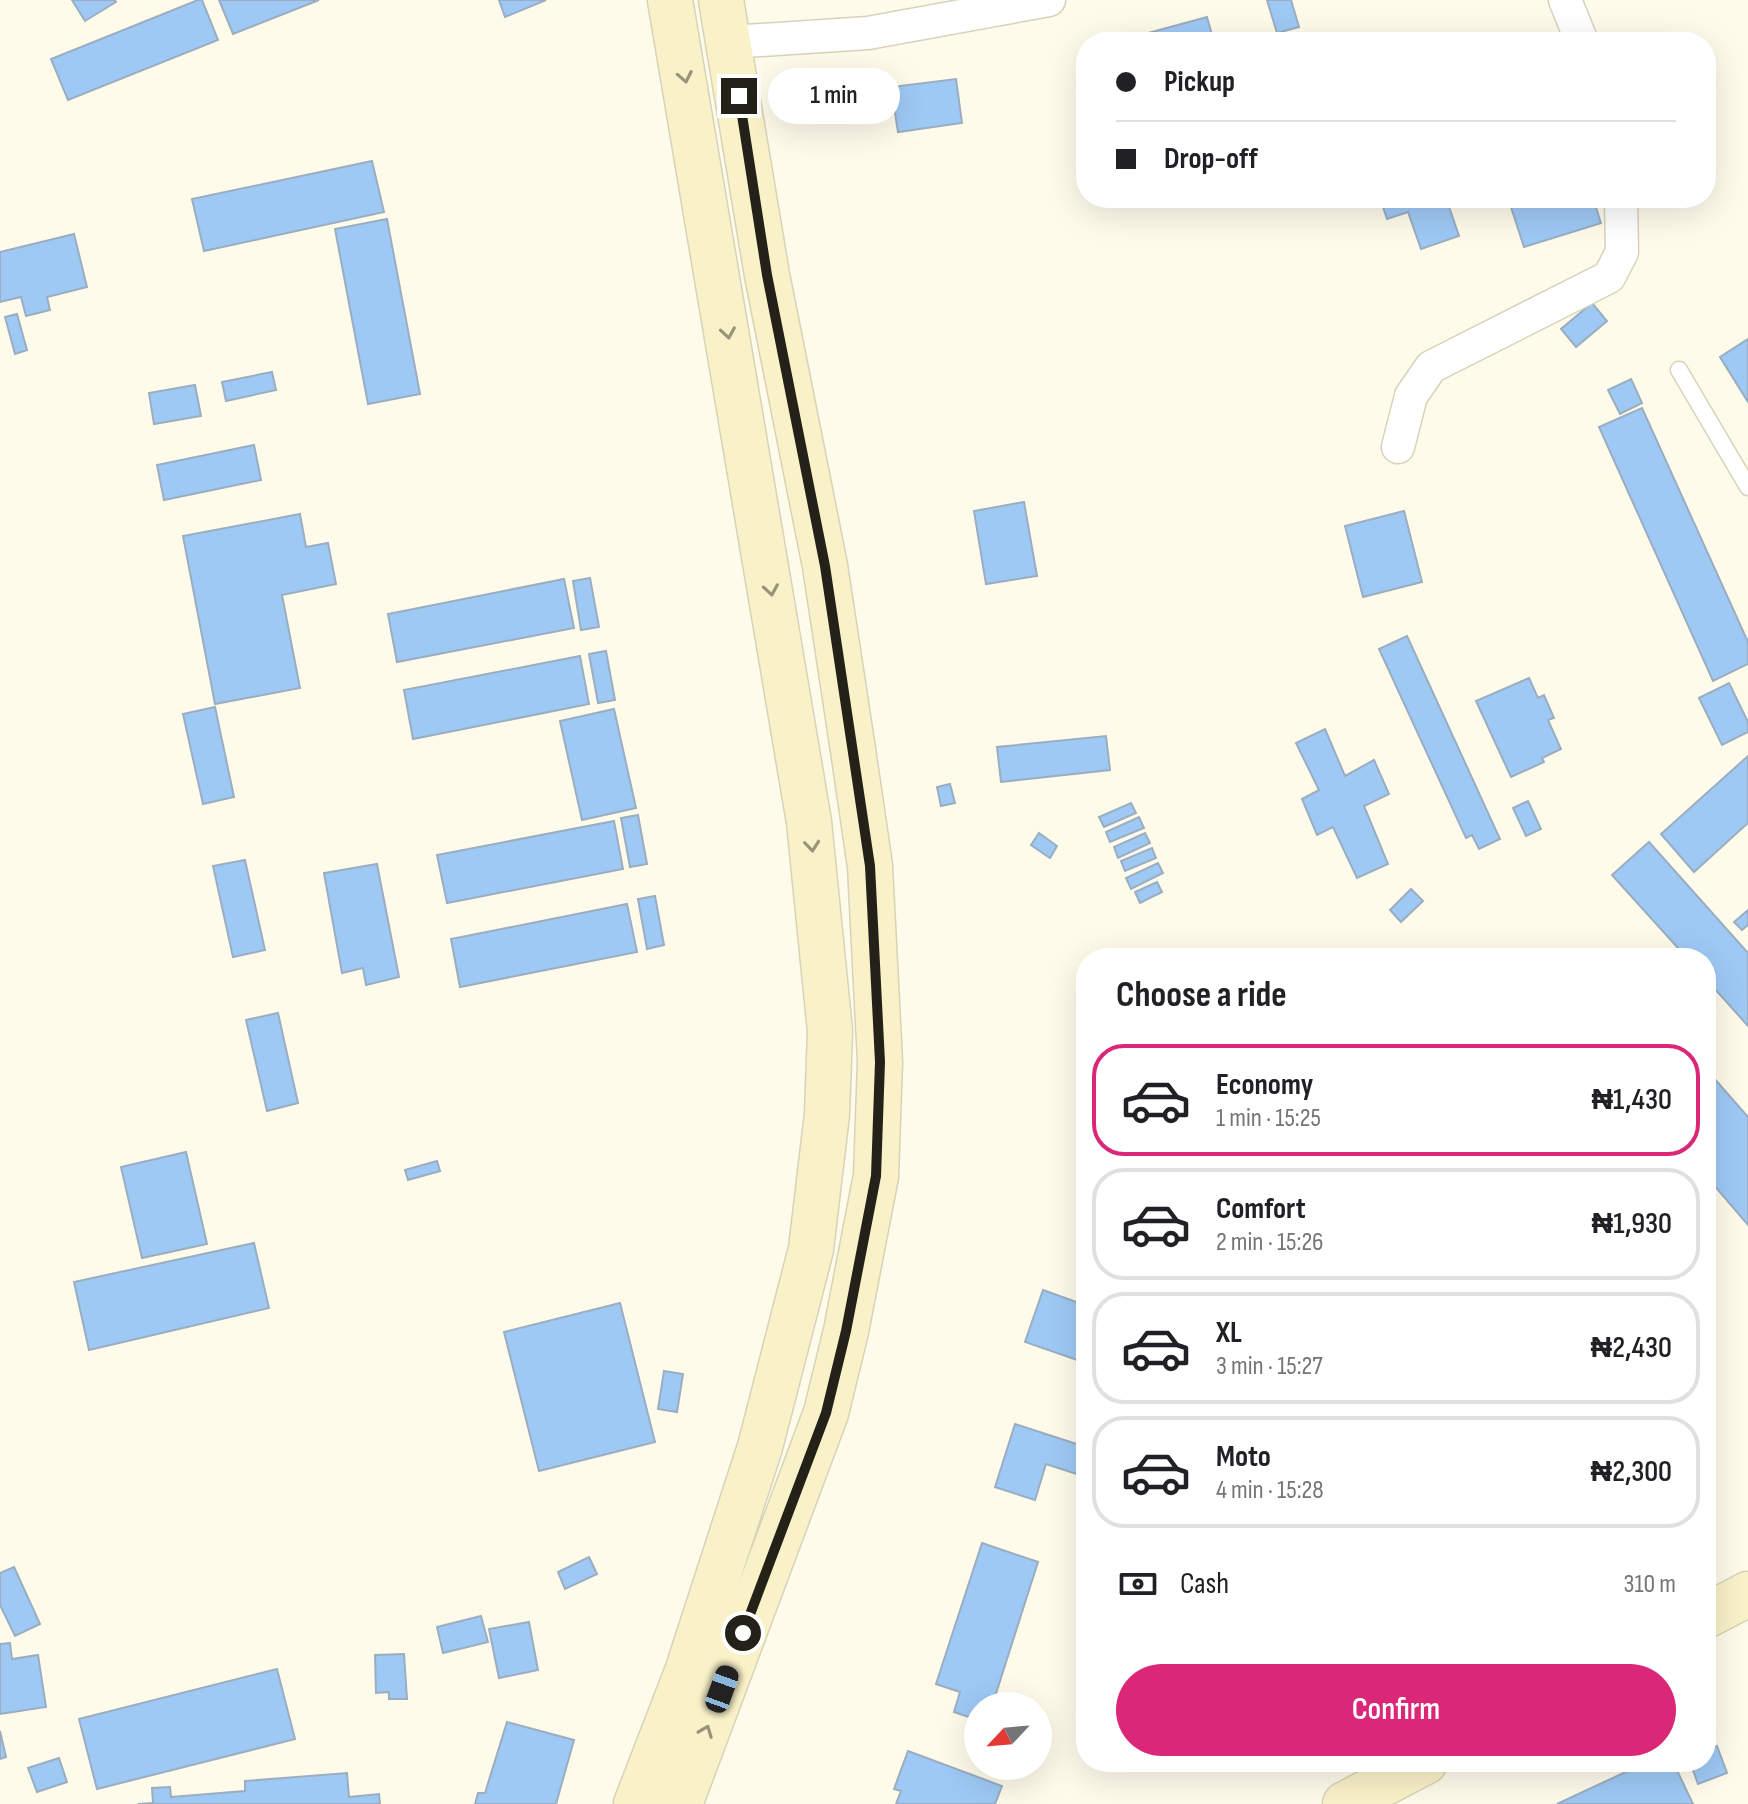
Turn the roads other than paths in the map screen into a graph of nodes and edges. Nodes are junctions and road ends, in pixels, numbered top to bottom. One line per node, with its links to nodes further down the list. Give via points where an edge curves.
1 (670, 0): 14 (street, one-way to 14, via 809,822 830,1031 827,1114 807,1264 760,1447 687,1672)
2 (721, 0): 6 (street)
3 (1049, 0): 6 (street, via 868,33)
4 (1565, 0): 5 (street)
5 (1578, 32)
6 (730, 42): 15 (street, one-way to 6, via 826,1413 876,1176 879,1090 870,866 825,566 767,275)
7 (1621, 208): 9 (street, via 1622,252 1609,277 1431,367 1411,396)
8 (1679, 370): 10 (lane)
9 (1398, 447)
10 (1748, 487)
11 (1748, 1594): 12 (street)
12 (1716, 1611)
13 (1406, 1772): 16 (street)
14 (636, 1804)
15 (680, 1804)
16 (1345, 1804)

